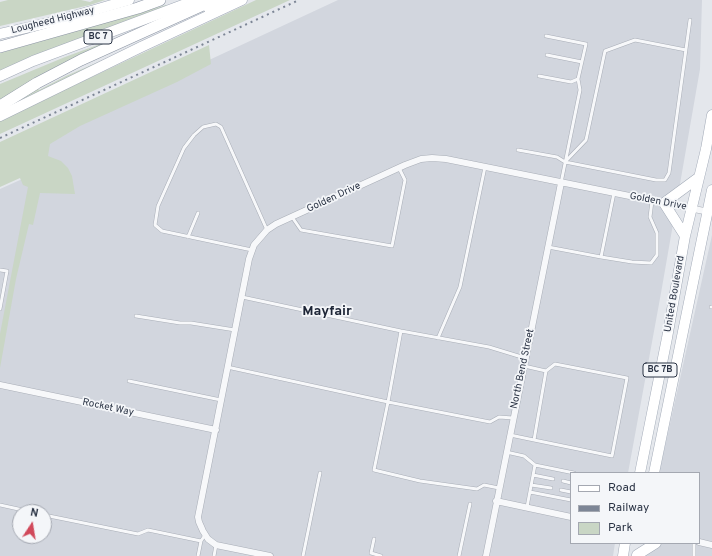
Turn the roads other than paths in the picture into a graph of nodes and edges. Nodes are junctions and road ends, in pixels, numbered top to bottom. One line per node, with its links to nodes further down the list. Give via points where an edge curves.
1 (129, 0): 8 (main road, Lougheed Highway)
2 (160, 0): 10 (highway)
3 (196, 0): 14 (main road, BC 7)
4 (214, 0): 17 (highway, via 88,56)
5 (228, 0): 17 (highway)
6 (242, 0): 20 (main road)
7 (690, 20): 11 (lane)
8 (0, 34)
9 (546, 36): 13 (lane, via 586,44)
10 (0, 47)
11 (686, 50): 22 (lane, via 635,40 606,51 586,140); 22 (lane, via 669,173 665,180)
12 (547, 54): 13 (lane)
13 (582, 62): 16 (lane)
14 (0, 76)
15 (539, 76): 16 (lane, via 571,82)
16 (578, 79): 22 (lane, via 580,90)
17 (40, 81): 18 (highway)
18 (0, 106)
19 (712, 115): 25 (main road, United Boulevard / BC 7B)
20 (0, 116)
21 (518, 150): 22 (lane, via 557,157)
22 (565, 162): 26 (lane)
23 (485, 167): 24 (street, Golden Drive, via 432,158); 26 (street, Golden Drive); 49 (lane, via 460,287)
24 (399, 168): 34 (street, Golden Drive); 34 (lane, via 405,180 392,246 301,230)
25 (698, 178): 30 (main road); 31 (main road, United Boulevard / BC 7B)
26 (561, 183): 28 (street, Golden Drive); 40 (street, North Bend Street)
27 (712, 190): 32 (main road, United Boulevard / BC 7B)
28 (614, 193): 29 (street, Golden Drive); 42 (lane)
29 (652, 201): 30 (street, Golden Drive); 42 (lane, via 650,217 657,233 657,255 651,263)
30 (664, 203): 31 (street, Golden Drive); 37 (main road)
31 (691, 208): 32 (street, Golden Drive); 37 (main road, United Boulevard / BC 7B)
32 (710, 212): 39 (main road, United Boulevard / BC 7B)
33 (198, 213): 38 (lane)
34 (292, 217): 35 (street, Golden Drive)
35 (267, 230): 38 (lane, via 223,131 216,124 203,128 184,148 158,206 154,225 162,231); 41 (street, Golden Drive)
36 (712, 233): 39 (main road)
37 (685, 236): 65 (main road, United Boulevard / BC 7B)
38 (188, 237): 41 (lane)
39 (701, 241): 66 (main road, United Boulevard / BC 7B)
40 (548, 247): 42 (lane); 50 (street, North Bend Street)
41 (252, 250): 44 (street, Golden Drive)
42 (602, 258)
43 (0, 270): 45 (lane, via 7,271)
44 (242, 297): 47 (street, Golden Drive); 48 (lane)
45 (0, 309)
46 (136, 316): 47 (lane)
47 (235, 330): 52 (street, Golden Drive)
48 (401, 331): 49 (lane); 57 (lane)
49 (438, 338): 50 (lane, via 489,347)
50 (526, 358): 51 (street, North Bend Street)
51 (524, 366): 53 (lane); 58 (street, North Bend Street)
52 (227, 367): 56 (street, Golden Drive); 57 (lane)
53 (546, 371): 61 (lane); 61 (lane, via 555,364 627,378 612,456)
54 (129, 381): 56 (lane)
55 (0, 385): 59 (street, Rocket Way)
56 (221, 400): 59 (street, Golden Drive)
57 (388, 402): 58 (lane, via 490,422 499,417); 73 (lane, via 374,470 427,482 477,489 484,485)
58 (513, 418): 60 (street, North Bend Street)
59 (216, 430): 86 (street, Golden Drive, via 199,510 199,522)
60 (510, 435): 61 (lane); 62 (street, North Bend Street)
61 (534, 440)
62 (506, 452): 63 (lane, via 524,456); 73 (street, North Bend Street)
63 (535, 465): 64 (lane); 68 (lane)
64 (570, 472)
65 (640, 472)
66 (654, 472)
67 (320, 473): 102 (lane)
68 (533, 475): 69 (lane); 72 (lane)
69 (553, 479)
70 (563, 481): 71 (lane)
71 (570, 483)
72 (531, 485): 74 (lane); 76 (lane)
73 (498, 488): 79 (street, North Bend Street)
74 (551, 488)
75 (561, 490): 77 (lane)
76 (530, 492): 78 (lane); 82 (lane)
77 (570, 492)
78 (570, 500)
79 (496, 501): 82 (street); 105 (street, North Bend Street)
80 (470, 504): 104 (lane)
81 (0, 506): 83 (lane)
82 (527, 507): 84 (street)
83 (12, 508)
84 (570, 516)
85 (52, 517): 88 (lane, via 138,534 148,530)
86 (205, 535): 88 (lane); 95 (street)
87 (374, 538): 103 (lane, via 371,554)
88 (201, 541): 99 (lane)
89 (700, 542): 96 (street)
90 (618, 544): 97 (main road)
91 (625, 544): 97 (main road)
92 (640, 544): 98 (main road)
93 (654, 544): 98 (main road)
94 (694, 544): 106 (lane)
95 (216, 545): 100 (lane); 101 (street)
96 (712, 545)
97 (623, 555)
98 (637, 555)
99 (198, 556)
100 (214, 556)
101 (270, 556)
102 (304, 556)
103 (381, 556)
104 (459, 556)
105 (486, 556)
106 (694, 556)

